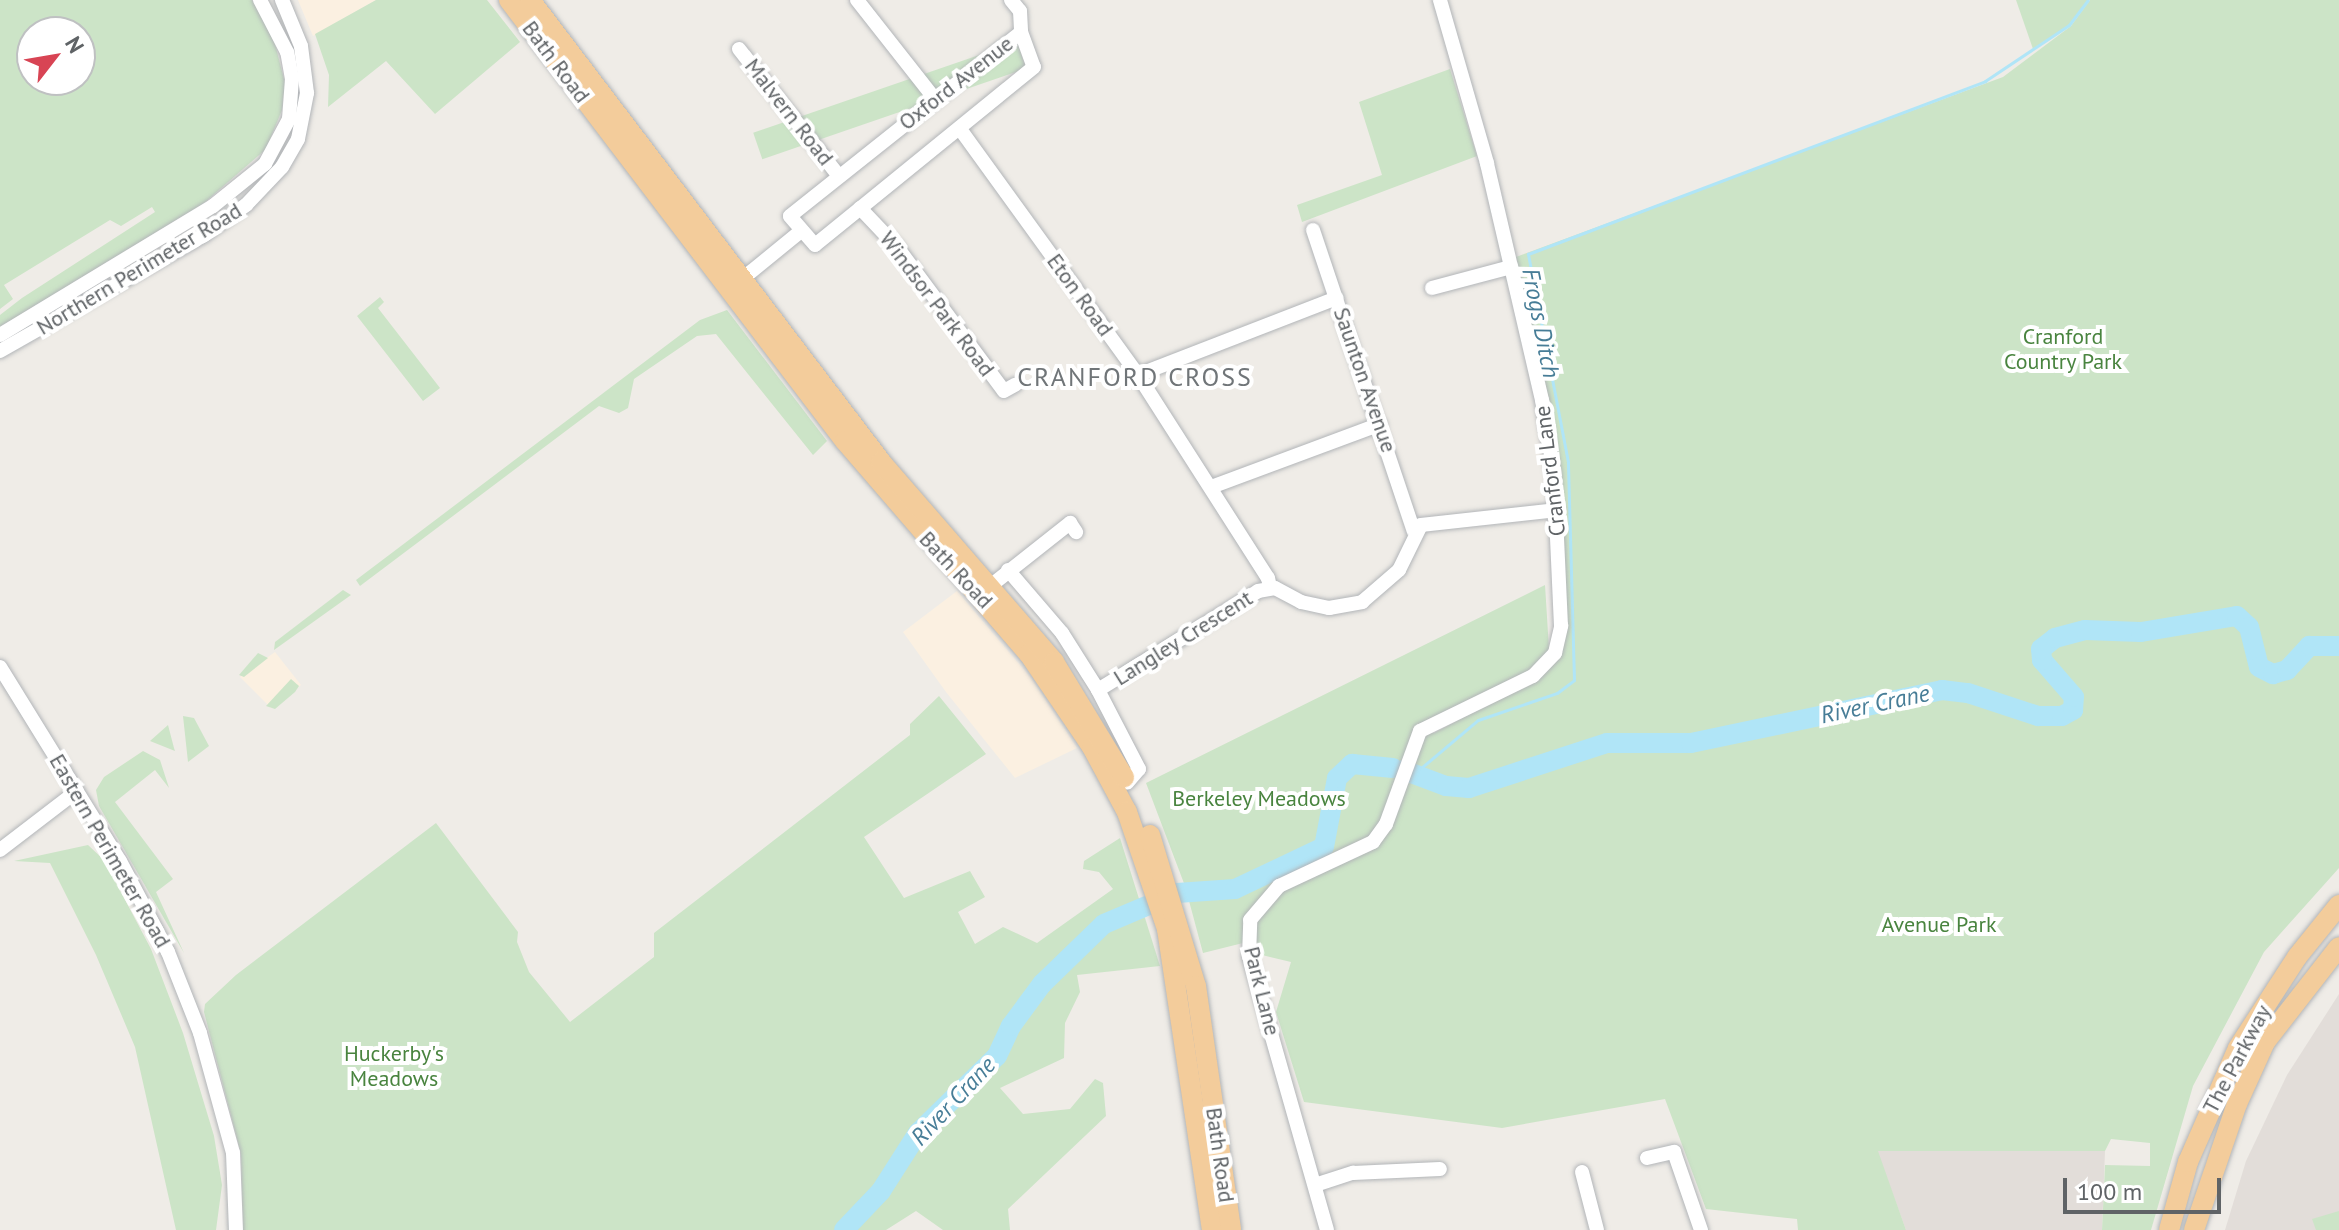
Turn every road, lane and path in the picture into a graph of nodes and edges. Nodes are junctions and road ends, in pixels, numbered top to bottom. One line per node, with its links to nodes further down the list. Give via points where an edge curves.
1 (260, 0): 20 (street, Northern Perimeter Road, via 287,52 292,79 289,119 265,164 213,206)
2 (282, 0): 21 (street, Northern Perimeter Road, via 301,46 307,93 298,139 282,167 246,205 204,235)
3 (509, 0): 17 (highway, Bath Road)
4 (530, 0): 17 (highway, Bath Road)
5 (857, 0): 10 (street)
6 (1011, 0): 8 (street, via 1020,11)
7 (1440, 0): 16 (street, Cranford Lane)
8 (1021, 32): 10 (street, Oxford Avenue); 11 (street, Oxford Avenue, via 1034,67)
9 (739, 49): 12 (street, Malvern Road)
10 (935, 99): 12 (street, Oxford Avenue)
11 (960, 129): 13 (street, Oxford Avenue); 22 (street, Eton Road)
12 (839, 176): 15 (street, Oxford Avenue, via 790,216)
13 (860, 208): 15 (street, Oxford Avenue, via 815,245); 23 (street, Windsor Park Road, via 897,247 1004,391)
14 (1313, 230): 19 (street, Saunton Avenue)
15 (801, 231): 17 (street)
16 (1511, 267): 18 (street); 26 (street, Cranford Lane, via 1542,400)
17 (735, 285): 31 (highway, Bath Road, via 900,509)
18 (1432, 288)
19 (1337, 298): 22 (street); 24 (street, Saunton Avenue)
20 (0, 335)
21 (0, 351)
22 (1138, 375): 25 (street, Eton Road)
23 (1015, 385)
24 (1380, 424): 25 (street); 28 (street, Saunton Avenue)
25 (1211, 487): 30 (street, Eton Road)
26 (1557, 510): 28 (street, via 1434,523); 34 (street, Cranford Lane, via 1561,626 1555,653 1533,676)
27 (1070, 523): 29 (street)
28 (1414, 531): 30 (street, Langley Crescent, via 1399,570 1362,602 1329,608)
29 (1008, 570): 31 (street); 33 (street, via 1062,633)
30 (1270, 587): 33 (street, Langley Crescent)
31 (985, 590): 35 (highway, Bath Road, via 1069,683); 38 (highway, Bath Road, via 1092,747)
32 (0, 667): 36 (street, Eastern Perimeter Road)
33 (1098, 690): 35 (street, via 1139,769)
34 (1420, 731): 45 (street, Park Lane, via 1386,824 1373,842 1279,886 1250,920 1249,957)
35 (1127, 783): 38 (highway, Bath Road)
36 (77, 791): 37 (street); 46 (street, Eastern Perimeter Road, via 156,925 200,1033 233,1153)
37 (0, 850)
38 (1162, 889): 40 (highway, Bath Road)
39 (2339, 905): 52 (highway, The Parkway, via 2297,957 2238,1048 2188,1162)
40 (1174, 927): 47 (highway, Bath Road); 48 (highway, Bath Road, via 1197,995)
41 (2339, 947): 53 (highway, The Parkway, via 2265,1042 2237,1104)
42 (1647, 1158): 51 (street, via 1674,1152)
43 (1440, 1169): 45 (street, via 1353,1173)
44 (1582, 1172): 50 (street)
45 (1315, 1185): 49 (street, Park Lane)
46 (236, 1230)
47 (1212, 1230)
48 (1231, 1230)
49 (1327, 1230)
50 (1597, 1230)
51 (1701, 1230)
52 (2169, 1230)
53 (2194, 1230)

